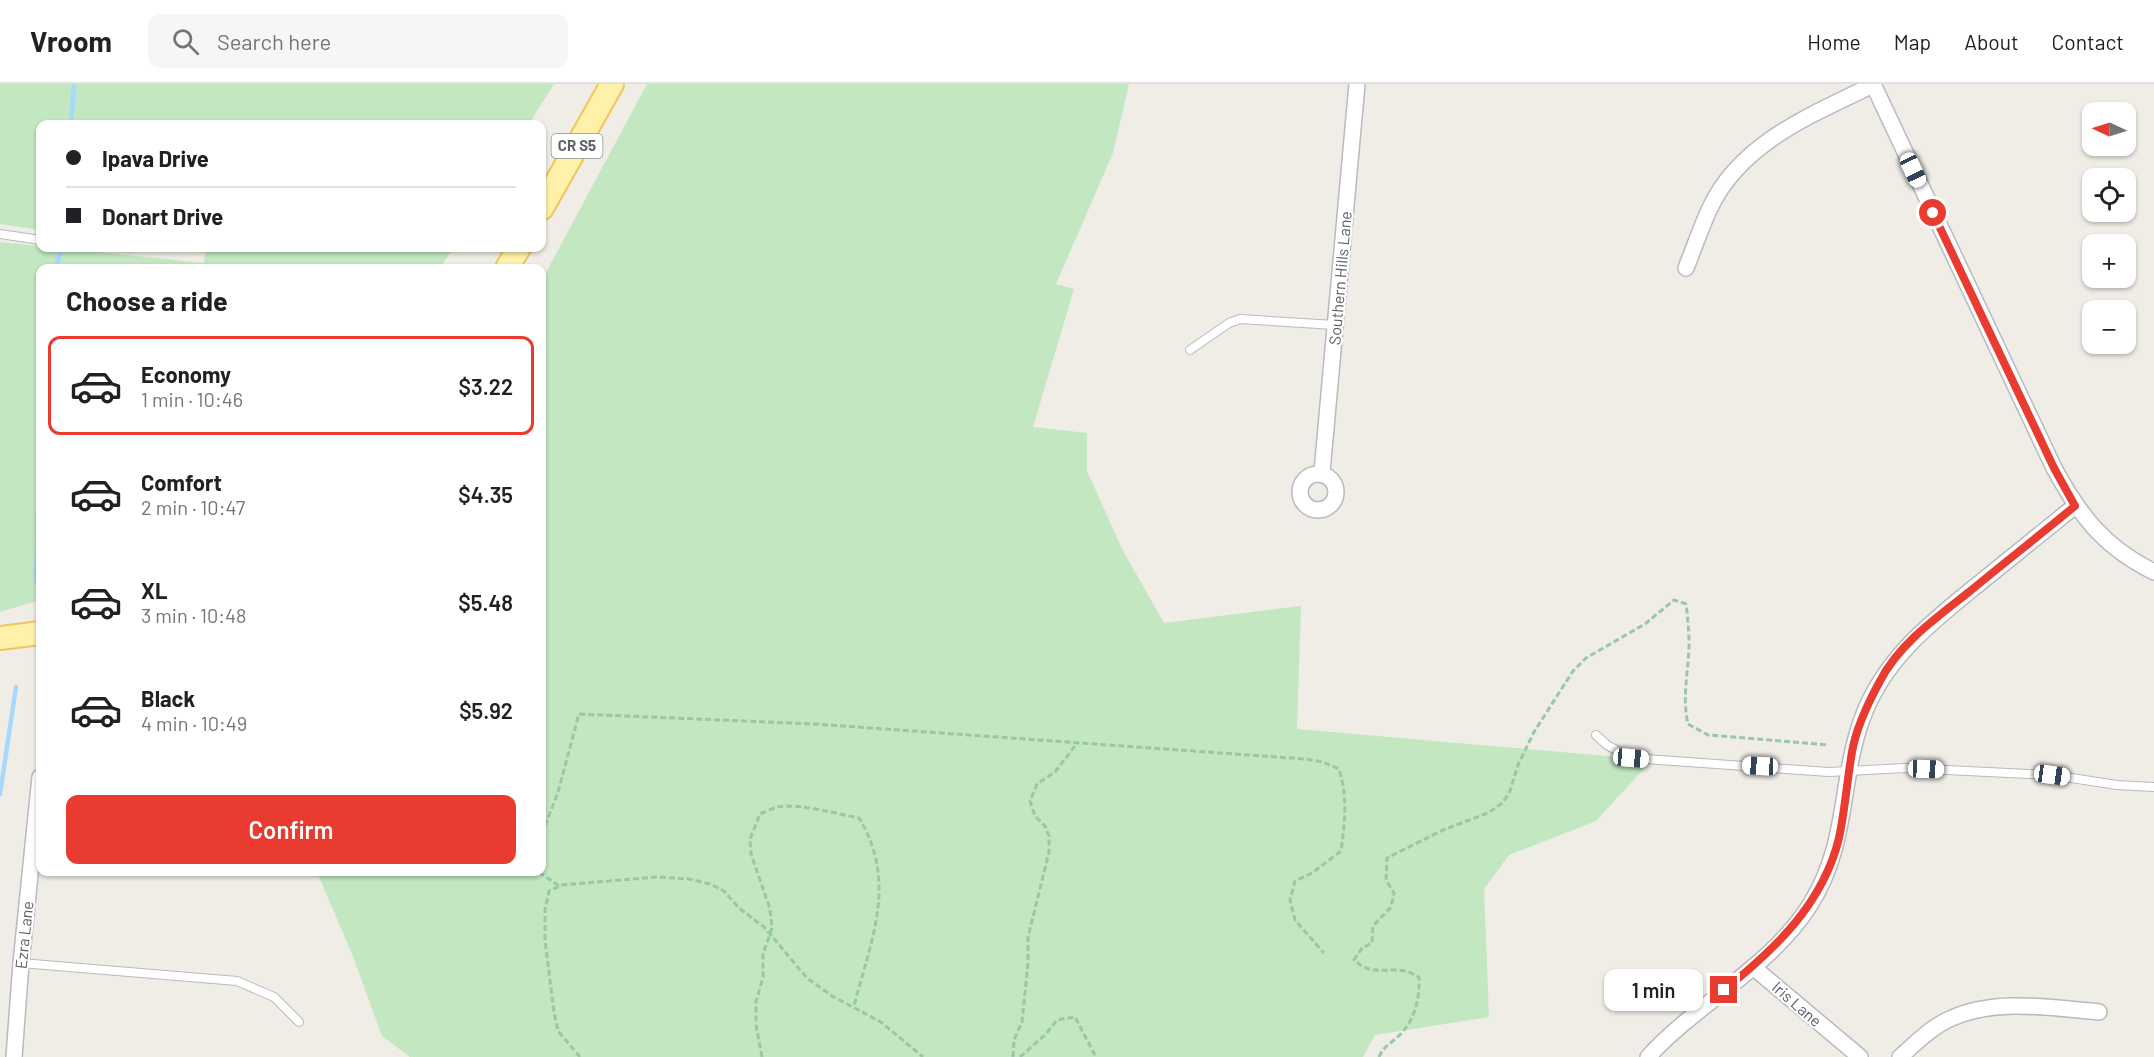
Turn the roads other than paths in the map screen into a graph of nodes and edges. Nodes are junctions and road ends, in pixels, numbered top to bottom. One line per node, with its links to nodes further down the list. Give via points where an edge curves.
1 (612, 84): 4 (main road, CR S5)
2 (1357, 84): 8 (street, Southern Hills Lane)
3 (1873, 84): 7 (street, via 1770,138 1729,178 1710,206); 11 (street)
4 (546, 201)
5 (0, 234): 6 (lane)
6 (36, 239)
7 (1686, 268)
8 (1335, 325): 9 (lane, via 1240,319); 10 (street, Southern Hills Lane)
9 (1190, 350)
10 (1322, 472)
11 (2075, 506): 12 (street, via 2110,544); 16 (street, via 1905,647 1881,679 1863,716)
12 (2154, 572)
13 (36, 634): 14 (main road)
14 (0, 638)
15 (1596, 735): 16 (lane, via 1631,758)
16 (1850, 771): 17 (lane, via 1905,768 2041,774); 20 (street, via 1839,838 1820,888 1793,927)
17 (2154, 787)
18 (36, 816): 19 (street, Ezra Lane)
19 (21, 963): 22 (lane, via 237,981 273,997); 23 (street, Ezra Lane)
20 (1753, 967): 24 (street); 25 (street, Iris Lane)
21 (2099, 1012): 26 (street, via 1990,1007 1940,1024)
22 (299, 1022)
23 (14, 1057)
24 (1648, 1057)
25 (1860, 1057)
26 (1900, 1057)

